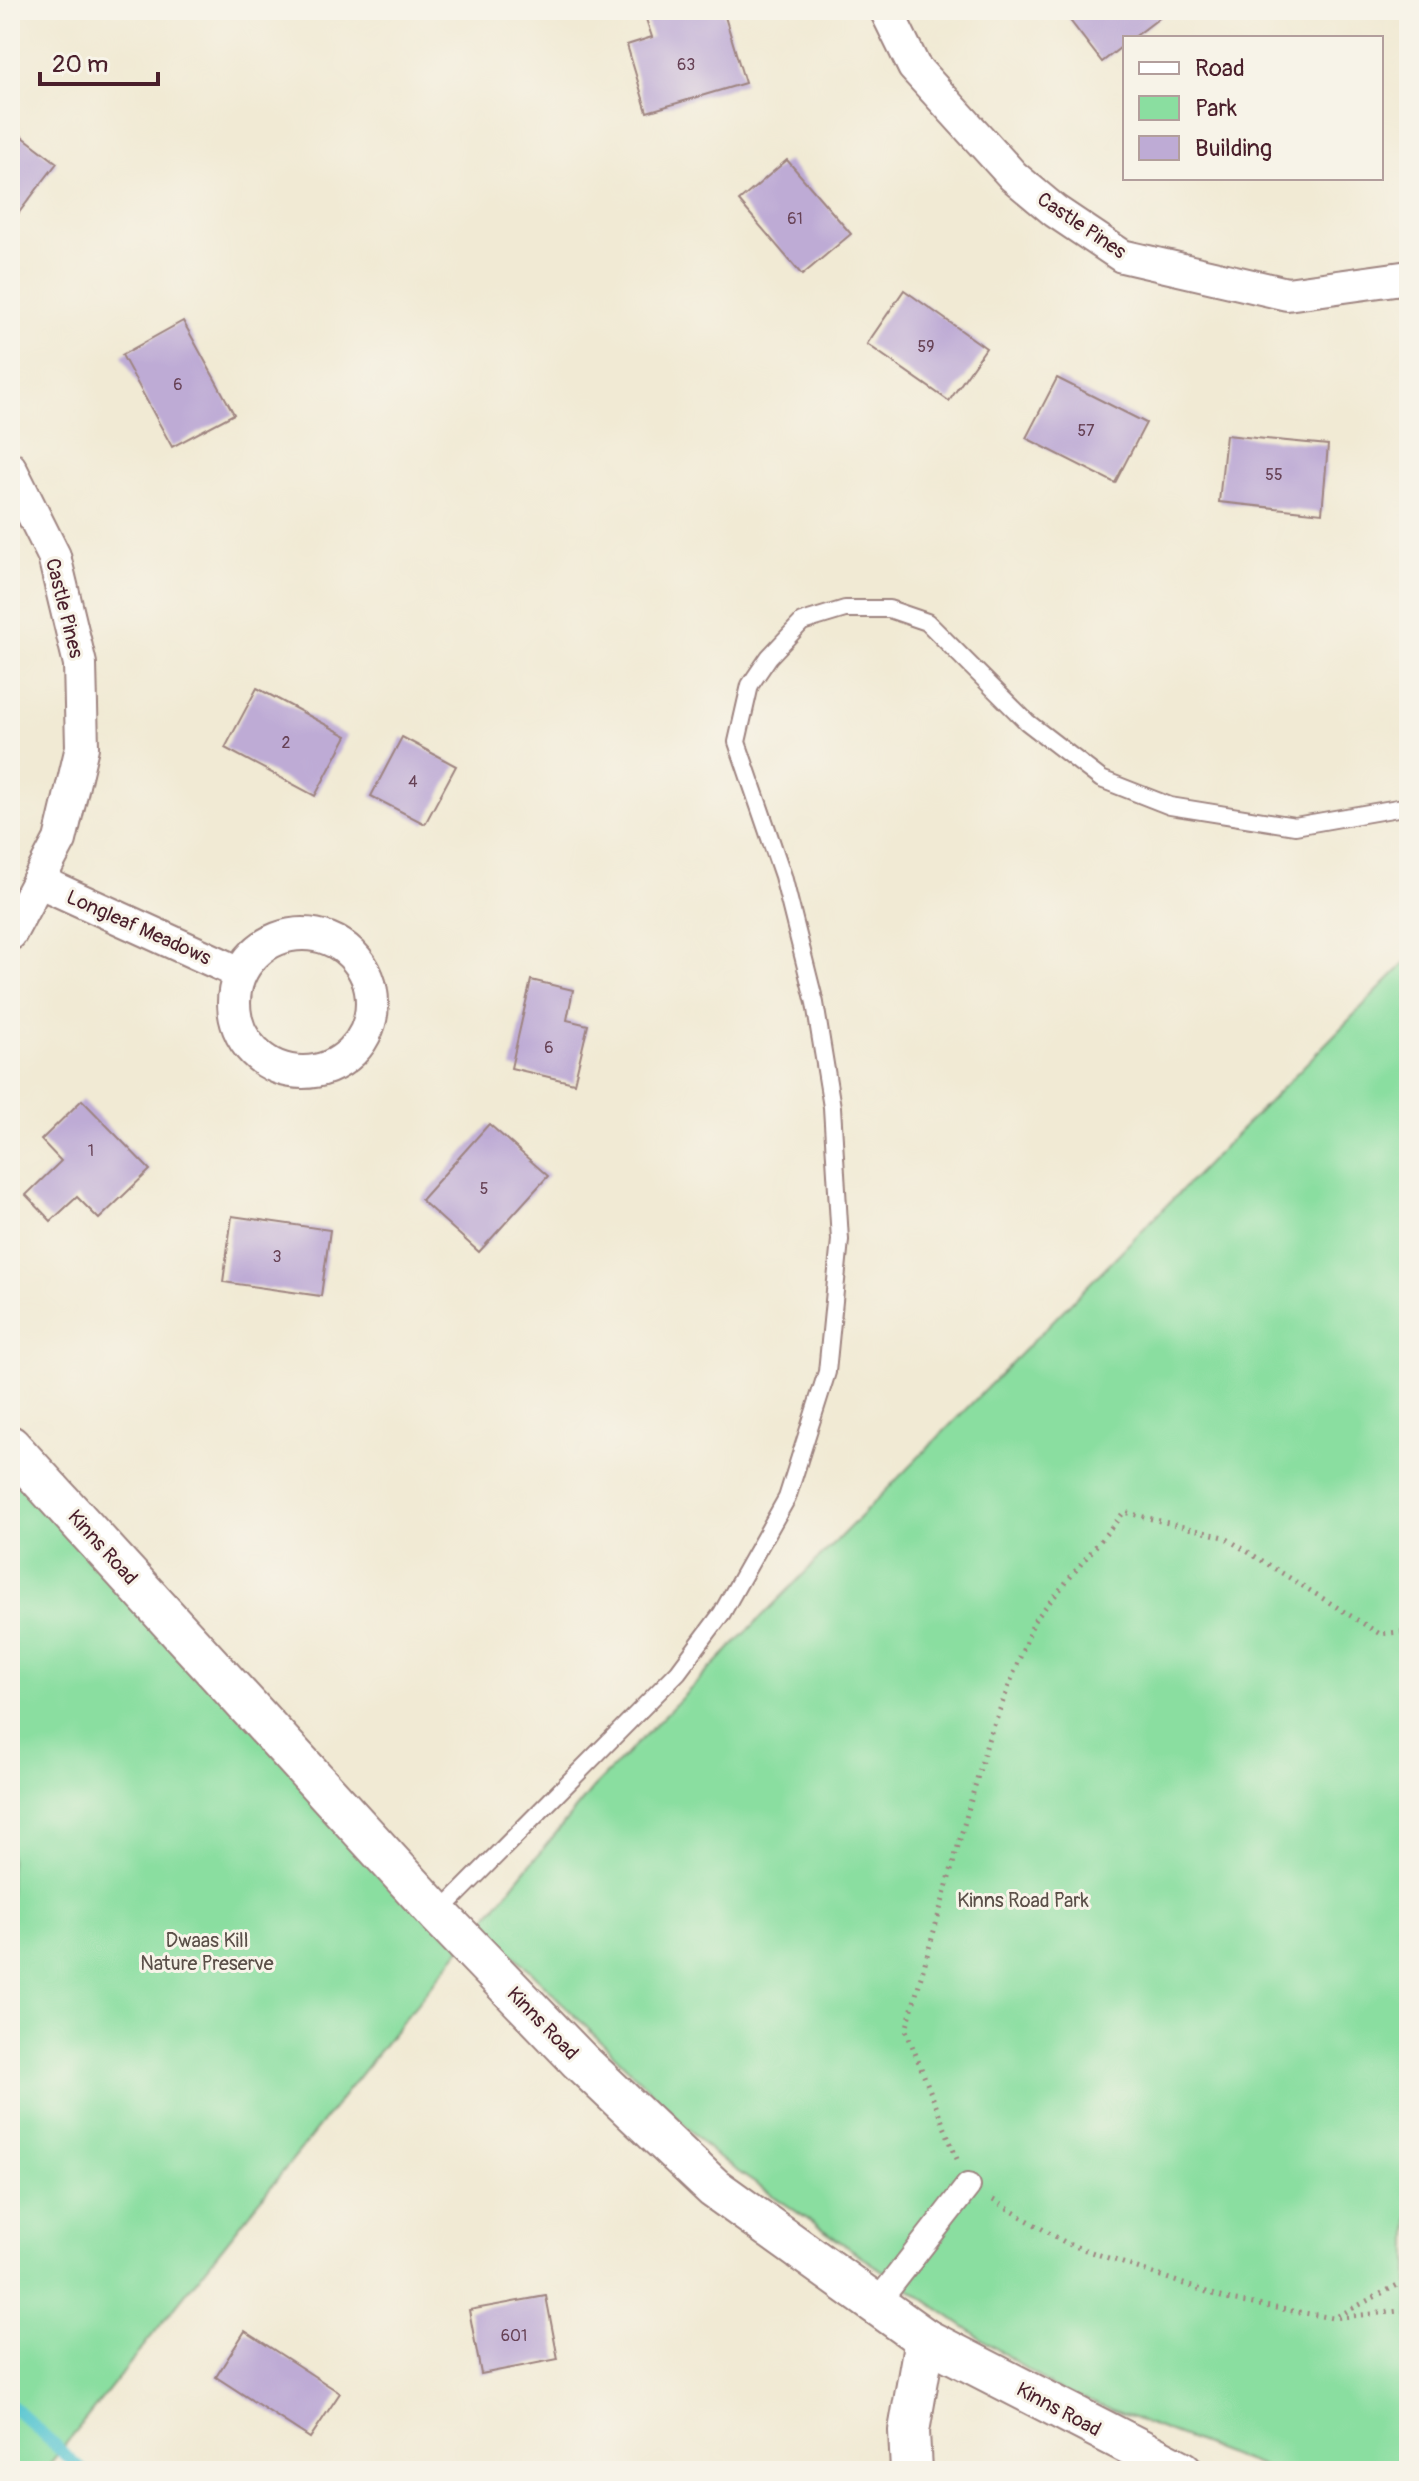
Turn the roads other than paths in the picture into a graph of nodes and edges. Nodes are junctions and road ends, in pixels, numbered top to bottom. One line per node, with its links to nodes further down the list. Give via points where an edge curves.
1 (886, 10): 2 (street, Castle Pines, via 914,67 1013,176 1122,256 1287,294)
2 (1409, 277)
3 (10, 468): 5 (street, Castle Pines, via 54,556 80,664 82,747 60,840)
4 (1409, 806): 9 (lane, via 1295,826 1170,806 1101,779 1027,722 927,622 889,609 845,609 802,622 769,657 750,685 737,742 783,876 815,1003 832,1107 840,1240 827,1372 787,1498 722,1613 678,1672)
5 (38, 881): 6 (street, Castle Pines); 7 (street, Longleaf Meadows)
6 (10, 934)
7 (240, 973): 7 (street, via 255,953 276,939 326,937 348,950 364,970 372,993 371,1019 362,1040 347,1058 327,1069 304,1073 260,1058 235,1019)
8 (10, 1446): 9 (street, Kinns Road)
9 (438, 1914): 11 (street, Kinns Road, via 580,2061 714,2188)
10 (968, 2186): 11 (street)
11 (876, 2304): 12 (street, Kinns Road)
12 (925, 2339): 13 (street, via 909,2431); 14 (street, Kinns Road)
13 (911, 2471)
14 (1182, 2471)

